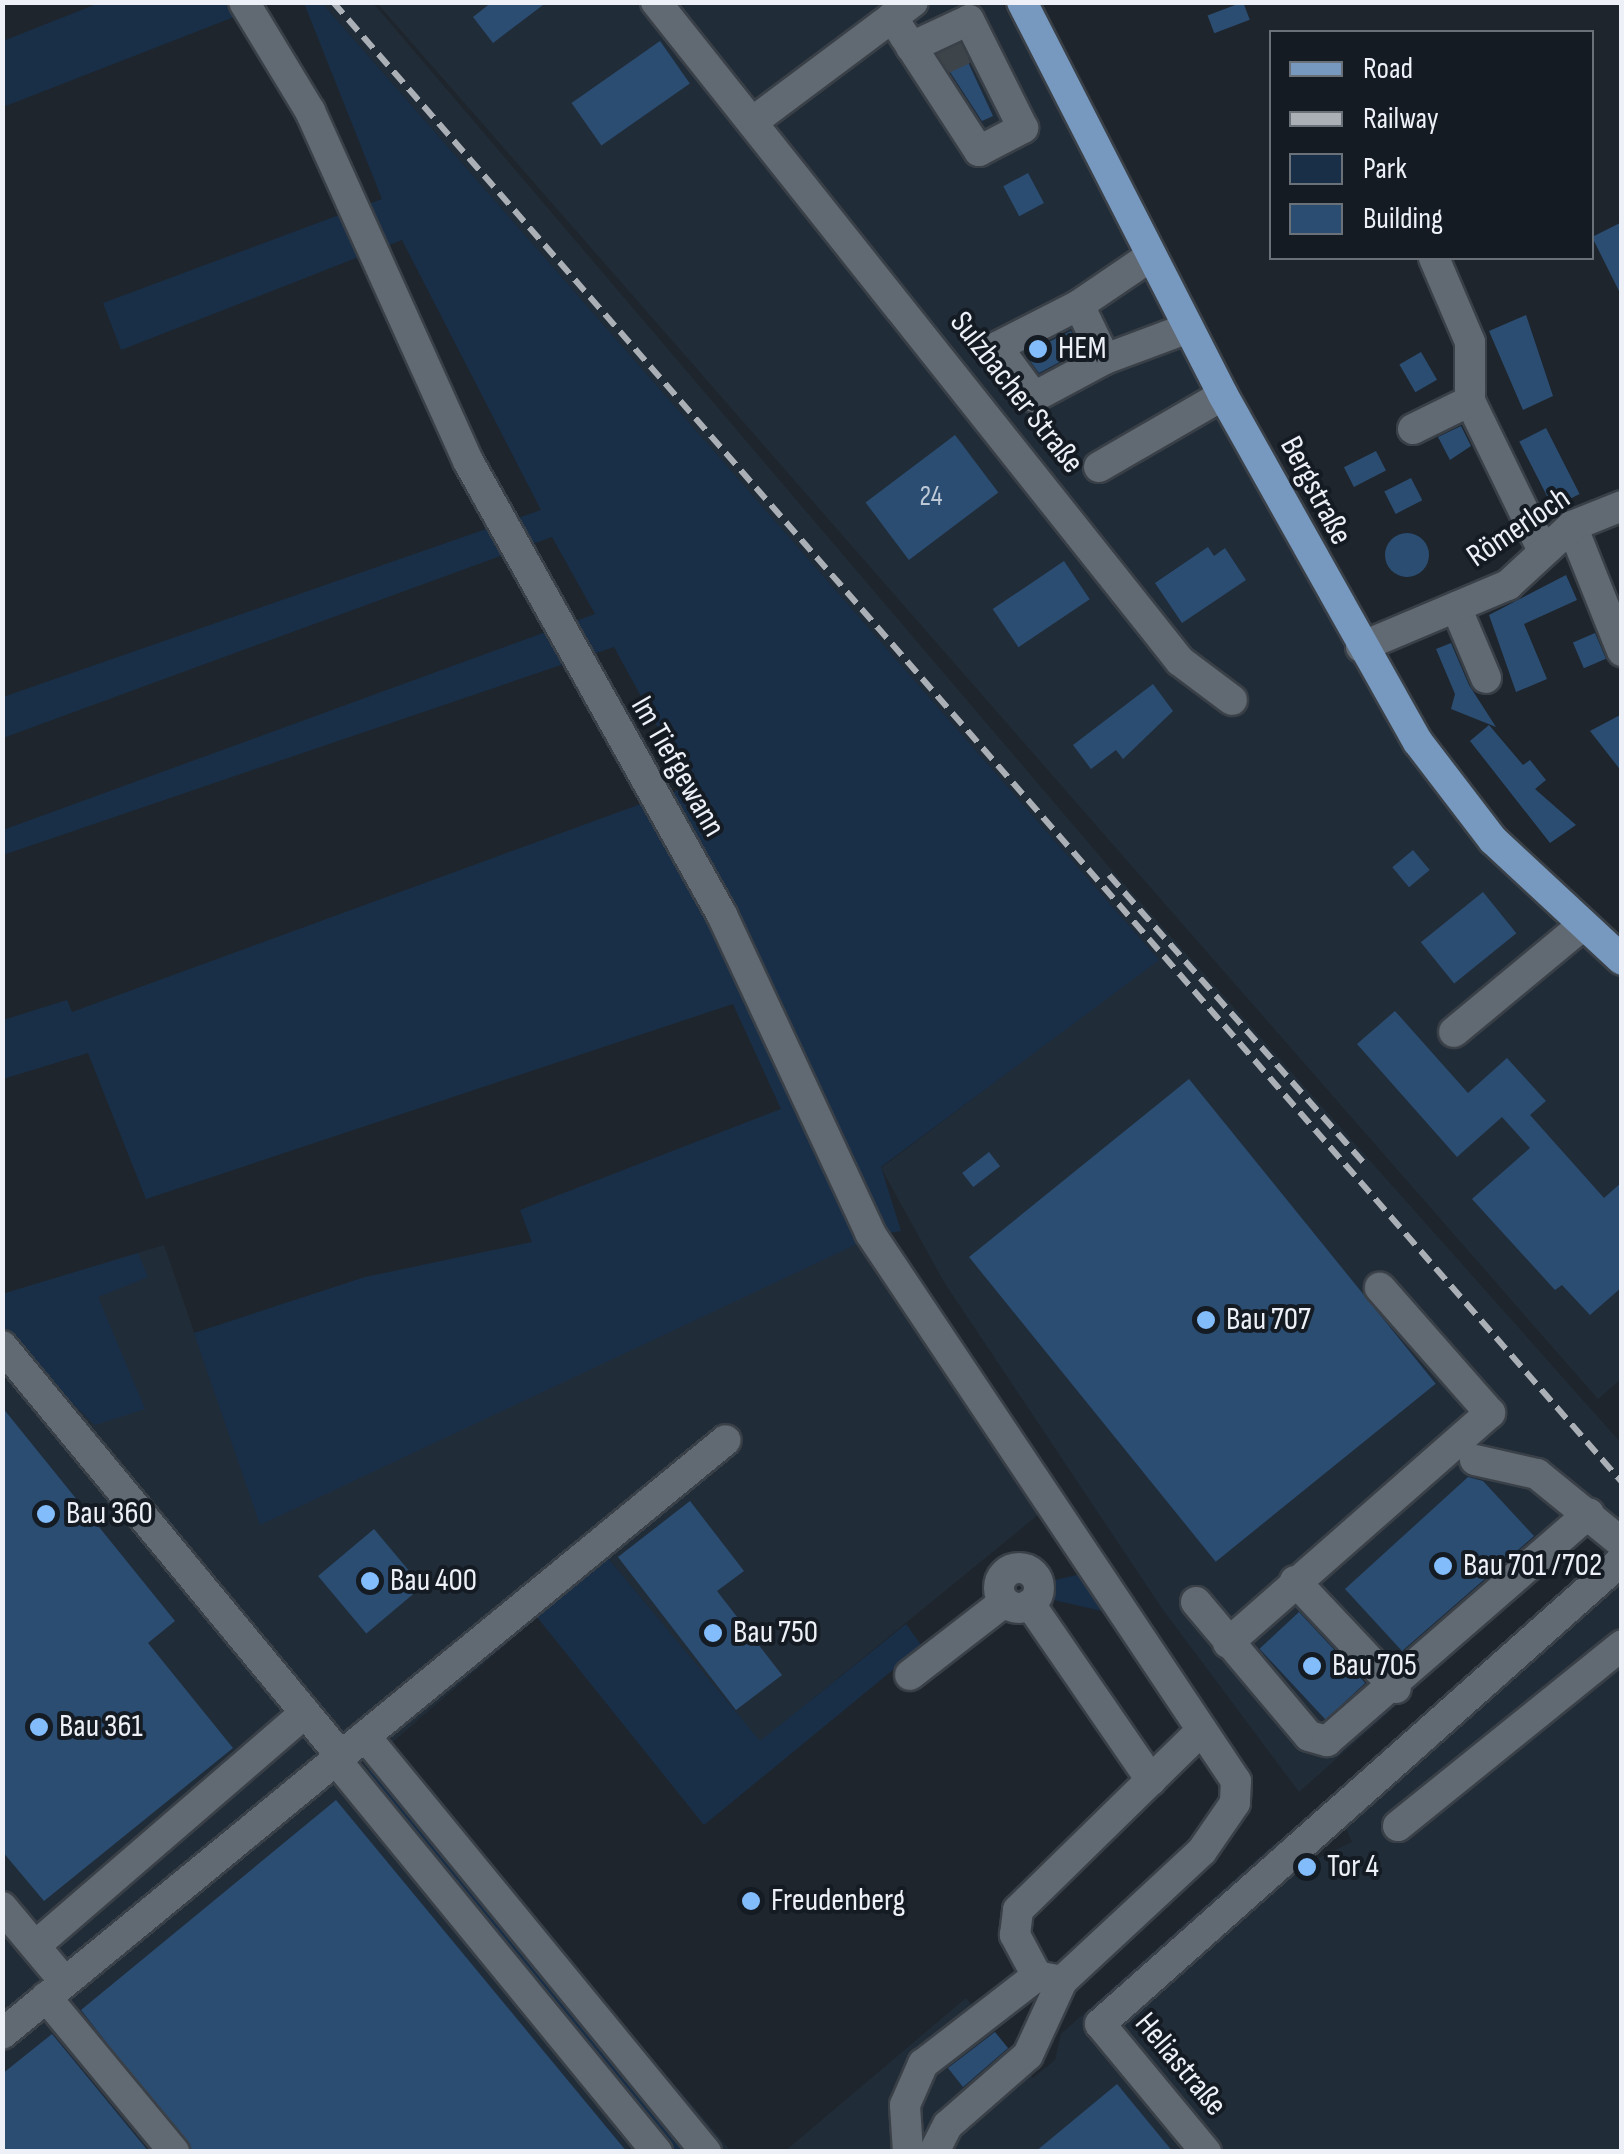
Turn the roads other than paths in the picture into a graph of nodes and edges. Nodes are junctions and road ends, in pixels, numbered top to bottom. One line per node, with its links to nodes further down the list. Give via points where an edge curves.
1 (244, 2): 33 (street, Im Tiefgewann, via 310,112 468,462 722,915 870,1234)
2 (656, 2): 6 (street, Sulzbacher Straße)
3 (1022, 2): 7 (main road, Bergstraße)
4 (902, 10): 5 (street); 6 (street)
5 (924, 59): 5 (street, via 969,20 974,44 1023,128 979,151)
6 (754, 120): 23 (street, Sulzbacher Straße, via 1180,662)
7 (1151, 256): 9 (street); 10 (main road, Bergstraße)
8 (1435, 260): 13 (street, via 1470,342)
9 (1079, 305): 11 (street); 11 (street, via 996,346 1034,397)
10 (1188, 328): 11 (street); 12 (main road, Bergstraße)
11 (1106, 359)
12 (1223, 395): 15 (street); 20 (main road, Bergstraße)
13 (1470, 401): 14 (street); 18 (street)
14 (1413, 428)
15 (1098, 467)
16 (1622, 506): 17 (street, Römerloch)
17 (1572, 526): 18 (street, Römerloch); 21 (street)
18 (1543, 551): 19 (street, Römerloch, via 1508,585)
19 (1456, 607): 20 (street, Römerloch); 22 (street, Römerloch)
20 (1361, 647): 24 (main road, Bergstraße, via 1460,798)
21 (1622, 651)
22 (1486, 678)
23 (1232, 700)
24 (1582, 926): 25 (main road, Bergstraße); 26 (street)
25 (1622, 960)
26 (1454, 1032)
27 (1380, 1288): 35 (street, via 1490,1413)
28 (2, 1346): 42 (street)
29 (726, 1440): 44 (street)
30 (1475, 1460): 31 (street, via 1536,1474)
31 (1590, 1513): 32 (street); 41 (street)
32 (1622, 1544)
33 (1079, 1548): 36 (street); 43 (street, Im Tiefgewann)
34 (1622, 1560): 61 (street, Heliastraße, via 1100,2024)
35 (1295, 1581): 38 (street); 41 (street)
36 (1018, 1588): 40 (street); 45 (street)
37 (1196, 1602): 38 (street)
38 (1228, 1643): 41 (street, via 1309,1736 1328,1741)
39 (1622, 1646): 48 (street)
40 (910, 1675)
41 (1396, 1688)
42 (305, 1713): 44 (street); 46 (street)
43 (1202, 1730): 45 (street); 53 (street, Im Tiefgewann, via 1236,1781 1234,1803 1202,1851)
44 (347, 1751): 47 (street); 59 (street); 60 (street)
45 (1151, 1780): 53 (street, via 1018,1910 1015,1935)
46 (227, 1782): 47 (street); 49 (street)
47 (263, 1820): 51 (street)
48 (1398, 1826)
49 (124, 1870): 51 (street); 52 (street)
50 (2, 1906): 52 (street)
51 (155, 1908): 54 (street)
52 (35, 1946): 54 (street)
53 (1049, 1978): 56 (street, Im Tiefgewann, via 923,2064 907,2092); 57 (street, via 1028,2055)
54 (56, 1990): 55 (street); 58 (street)
55 (2, 2034)
56 (908, 2142): 57 (street)
57 (943, 2146)
58 (174, 2152)
59 (658, 2152)
60 (706, 2152)
61 (1206, 2152)

